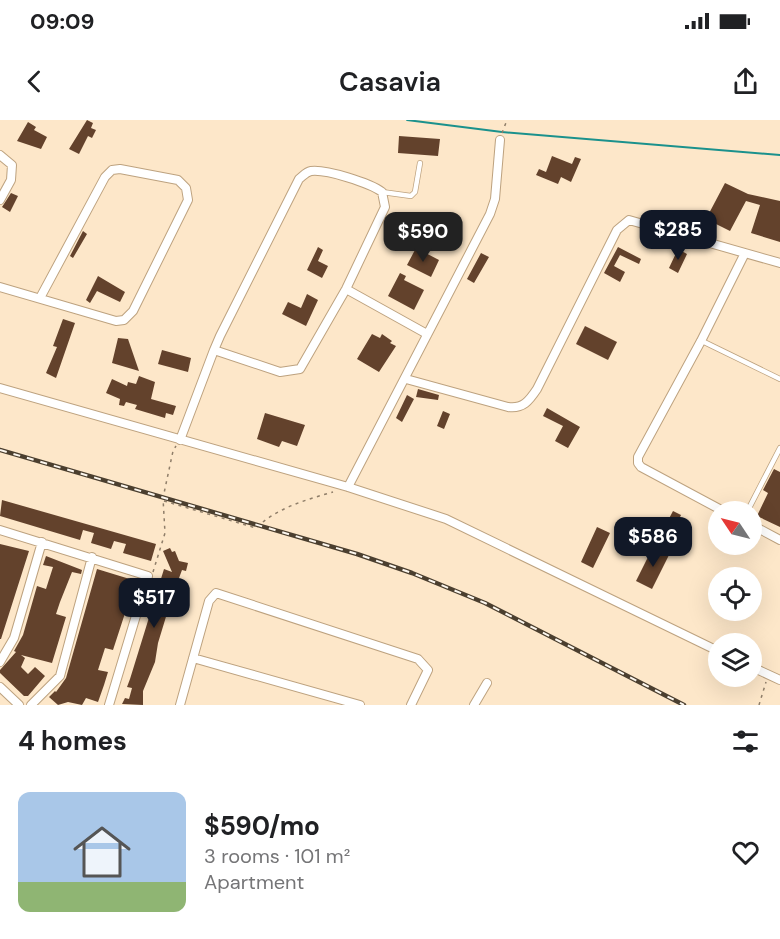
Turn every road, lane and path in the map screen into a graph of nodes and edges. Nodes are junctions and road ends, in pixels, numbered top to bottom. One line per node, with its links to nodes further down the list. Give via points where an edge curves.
1 (507, 120): 2 (path)
2 (500, 140): 12 (street, via 490,214)
3 (0, 155): 6 (street, via 12,165 13,173)
4 (420, 163): 5 (lane, via 411,196)
5 (382, 192): 10 (street, via 385,207); 14 (street, via 374,186 322,172 308,172 299,179)
6 (0, 200)
7 (745, 253): 8 (street); 13 (street); 15 (street, via 629,220 617,230 537,389 522,406 508,407)
8 (780, 263)
9 (0, 287): 11 (street)
10 (346, 290): 12 (street); 14 (street, via 300,369 280,372)
11 (40, 298): 11 (street, via 116,321 129,316 188,200 186,188 178,180 120,169 108,173)
12 (427, 334): 15 (street)
13 (701, 341): 16 (lane); 23 (street, via 638,463)
14 (214, 350): 18 (street)
15 (406, 379): 20 (street)
16 (780, 379)
17 (0, 388): 18 (street)
18 (180, 440): 20 (street); 21 (path, via 173,451)
19 (780, 448): 22 (lane)
20 (348, 487): 21 (path, via 297,503 264,519 256,528); 30 (street, via 446,519)
21 (164, 501): 29 (path, via 165,533 156,570)
22 (753, 501)
23 (708, 502)
24 (0, 530): 27 (street)
25 (762, 530): 26 (street)
26 (780, 540)
27 (42, 542): 28 (street); 32 (street, via 14,638)
28 (92, 557): 29 (street); 39 (street, via 60,676)
29 (148, 576): 40 (street)
30 (708, 646)
31 (193, 658): 41 (street); 42 (street); 43 (street, via 209,601 216,593 418,659 428,670)
32 (0, 662)
33 (762, 672): 34 (street)
34 (769, 676): 35 (street); 45 (path)
35 (780, 680)
36 (487, 683): 44 (street)
37 (0, 687): 38 (street)
38 (19, 705)
39 (32, 705)
40 (109, 705)
41 (180, 705)
42 (360, 705)
43 (411, 705)
44 (474, 705)
45 (759, 705)

